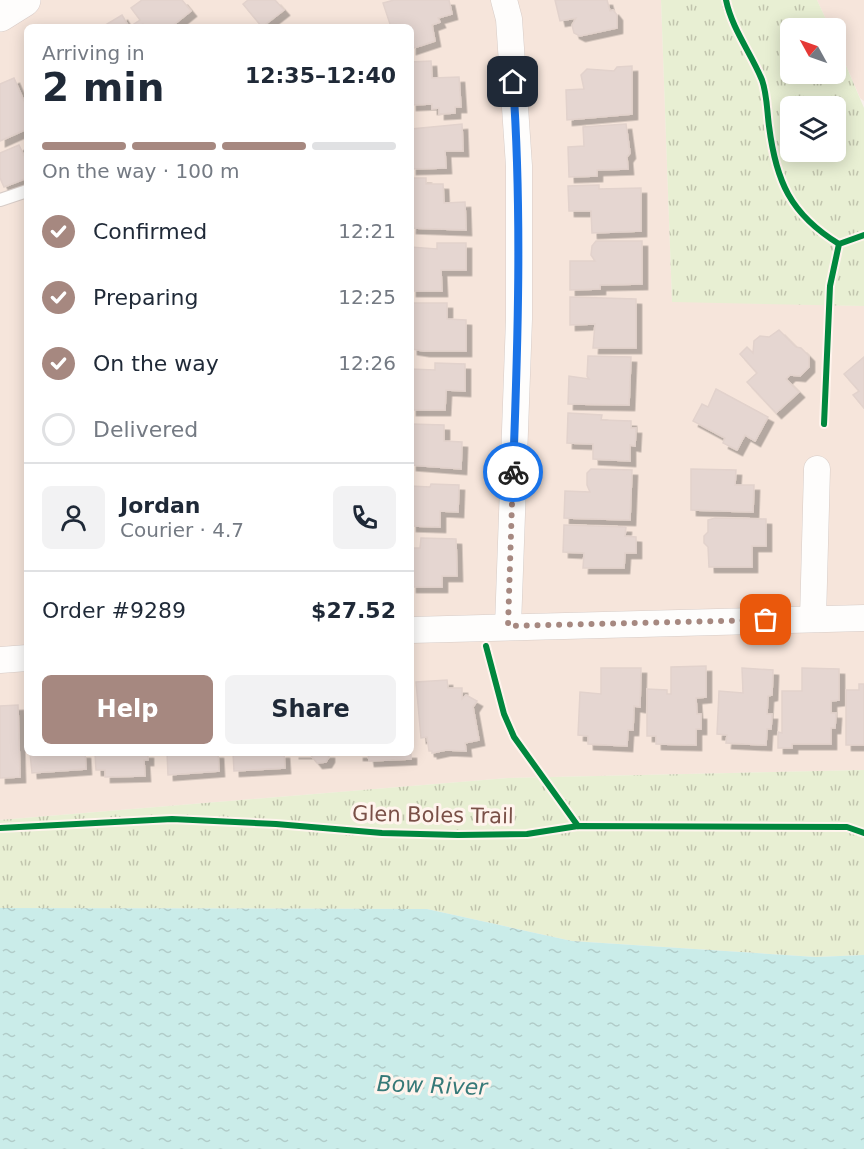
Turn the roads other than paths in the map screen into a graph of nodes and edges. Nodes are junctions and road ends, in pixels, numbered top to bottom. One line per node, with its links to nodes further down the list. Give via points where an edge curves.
1 (24, 0): 3 (street)
2 (504, 0): 9 (street, via 509,19 519,178 519,319)
3 (0, 15)
4 (24, 192): 5 (lane)
5 (0, 200)
6 (817, 469): 8 (street)
7 (864, 618): 8 (street)
8 (813, 619): 9 (street)
9 (508, 626): 10 (street)
10 (414, 630)
11 (24, 658): 12 (street)
12 (0, 660)

